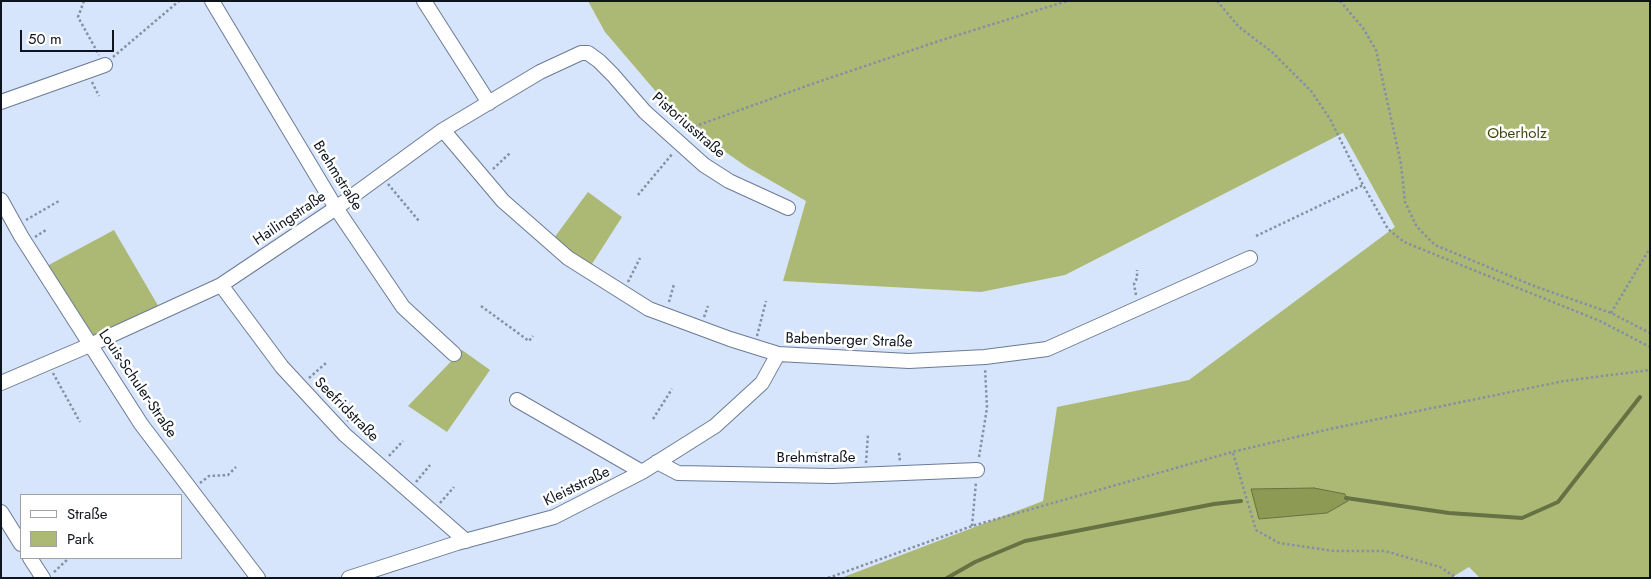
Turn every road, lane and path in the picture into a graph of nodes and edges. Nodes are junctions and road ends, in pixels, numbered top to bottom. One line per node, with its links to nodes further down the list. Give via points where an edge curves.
1 (84, 1): 9 (path, via 78,17)
2 (178, 1): 9 (path)
3 (212, 1): 21 (street, Brehmstraße)
4 (424, 1): 11 (street)
5 (1067, 1): 13 (path, via 809,85)
6 (1217, 1): 17 (path, via 1239,27 1272,52 1311,90 1330,119)
7 (1340, 1): 36 (path, via 1363,28 1376,50 1401,164 1405,202 1417,228 1435,245)
8 (581, 54): 11 (street, Hailingstraße, via 540,72); 13 (street, Pistoriusstraße, via 588,53 613,74 645,112)
9 (105, 65): 10 (street)
10 (1, 102)
11 (489, 103): 12 (street, Hailingstraße)
12 (443, 130): 15 (street, Hailingstraße); 16 (street, Babenberger Straße)
13 (675, 140): 18 (path); 22 (street, Pistoriusstraße, via 729,181)
14 (510, 153): 16 (path)
15 (380, 175): 21 (street, Hailingstraße); 23 (path)
16 (483, 177): 32 (street, Babenberger Straße, via 503,201 568,258)
17 (1363, 185): 25 (path); 42 (path, via 1388,228 1404,242 1600,321)
18 (638, 195)
19 (1, 200): 24 (street, Louis-Schuler-Straße)
20 (60, 201): 24 (path)
21 (336, 208): 31 (street, Hailingstraße); 43 (street, Brehmstraße, via 404,306)
22 (788, 208)
23 (419, 221)
24 (15, 226): 40 (street, Louis-Schuler-Straße)
25 (1256, 236)
26 (1650, 248): 36 (path)
27 (640, 258): 32 (path)
28 (1250, 258): 35 (street, Babenberger Straße)
29 (1137, 270): 35 (path, via 1138,278 1134,284)
30 (674, 284): 37 (path)
31 (221, 285): 40 (street, Hailingstraße); 50 (street, Seefridstraße)
32 (623, 292): 37 (street, Babenberger Straße)
33 (766, 301): 41 (path)
34 (481, 306): 39 (path, via 529,341)
35 (1141, 307): 45 (street, Babenberger Straße, via 1046,349)
36 (1610, 313): 38 (path)
37 (665, 315): 41 (street, Babenberger Straße)
38 (1650, 333)
39 (533, 336)
40 (90, 345): 46 (street, Hailingstraße); 66 (street, Louis-Schuler-Straße, via 141,424)
41 (754, 347): 44 (street, Babenberger Straße)
42 (1650, 347)
43 (454, 354)
44 (778, 354): 45 (street, Babenberger Straße, via 910,361); 58 (street, Kleiststraße, via 762,383 715,426)
45 (985, 357): 62 (path, via 987,408)
46 (47, 363): 49 (street, Hailingstraße); 54 (path)
47 (326, 363): 50 (path)
48 (1650, 370): 57 (path, via 1564,381)
49 (1, 383)
50 (300, 386): 60 (street, Seefridstraße, via 345,435)
51 (672, 389): 53 (path)
52 (517, 400): 63 (street)
53 (653, 419)
54 (80, 422)
55 (868, 434): 64 (path)
56 (403, 441): 60 (path)
57 (1232, 452): 70 (path); 80 (path, via 1256,530 1279,543 1334,551 1385,551 1440,567)
58 (657, 462): 63 (street, Kleiststraße); 64 (street, Brehmstraße, via 678,473)
59 (430, 465): 67 (path)
60 (380, 466): 67 (street, Seefridstraße)
61 (236, 467): 66 (path, via 228,475 209,476)
62 (978, 470): 64 (street, Brehmstraße); 70 (path)
63 (642, 472): 71 (street, Kleiststraße, via 554,517)
64 (865, 474)
65 (454, 487): 69 (path)
66 (192, 490): 77 (street, Louis-Schuler-Straße)
67 (408, 491): 69 (street, Seefridstraße)
68 (1, 512): 72 (street)
69 (432, 512): 71 (street, Seefridstraße)
70 (972, 526): 79 (path)
71 (466, 541): 78 (street, Kleiststraße)
72 (20, 542)
73 (31, 559): 75 (street)
74 (68, 559): 76 (path)
75 (43, 578)
76 (47, 578)
77 (258, 578)
78 (349, 578)
79 (828, 578)
80 (1457, 578)

